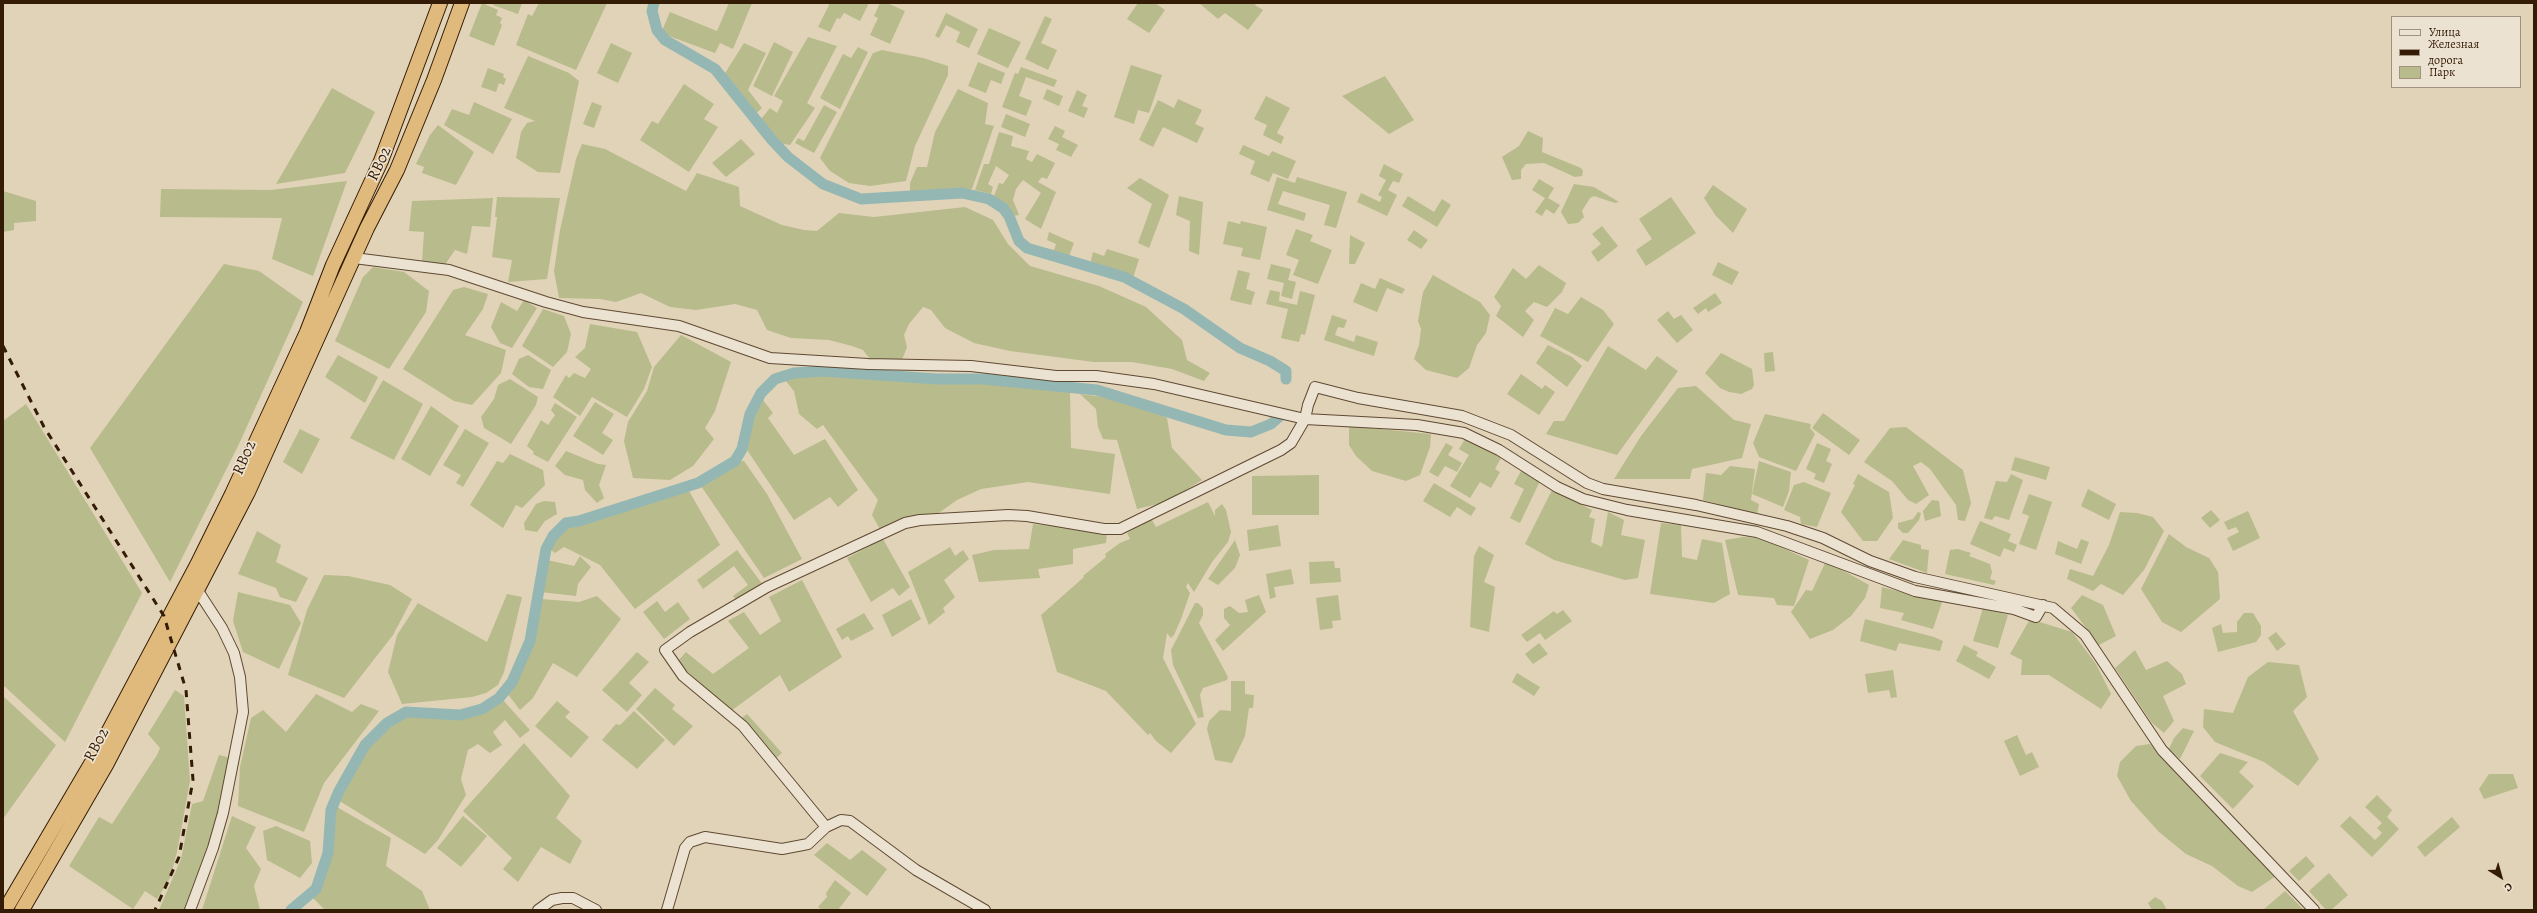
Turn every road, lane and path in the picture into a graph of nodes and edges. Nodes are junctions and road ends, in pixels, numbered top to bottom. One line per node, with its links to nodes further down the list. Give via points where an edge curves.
1 (440, 3): 9 (highway, RB02, via 381,161 355,216 307,332 197,565 95,757)
2 (462, 3): 3 (highway, RB02, via 397,170)
3 (354, 258): 4 (street, via 449,270 583,312 679,326 770,358 868,364 971,366 1056,376 1096,376 1154,384); 6 (highway, RB02, via 248,492)
4 (1305, 419): 5 (street, via 1418,425 1464,433 1499,450 1557,486); 5 (street, via 1315,387 1358,398 1462,416 1511,435 1587,483); 8 (street, via 1291,443 1281,450 1120,529 1008,515 905,523 767,587 690,632 665,650 683,676 743,726)
5 (1600, 497): 7 (street, via 1757,532 1915,591 2014,609); 7 (street, via 1696,505 1787,526 1823,538 1870,561 1915,577)
6 (198, 591): 10 (highway, RB02, via 106,765); 11 (street, via 234,652 240,677 243,712 223,813)
7 (2041, 610): 16 (street, via 2053,608 2062,613 2084,635 2162,750)
8 (826, 827): 14 (street, via 808,844 782,849 705,837 690,842 685,848); 15 (street, via 842,820 850,821 916,870)
9 (5, 910)
10 (22, 910)
11 (190, 910)
12 (538, 910): 13 (street, via 552,900 562,898 573,898)
13 (596, 910)
14 (667, 910)
15 (985, 910)
16 (2314, 910)

